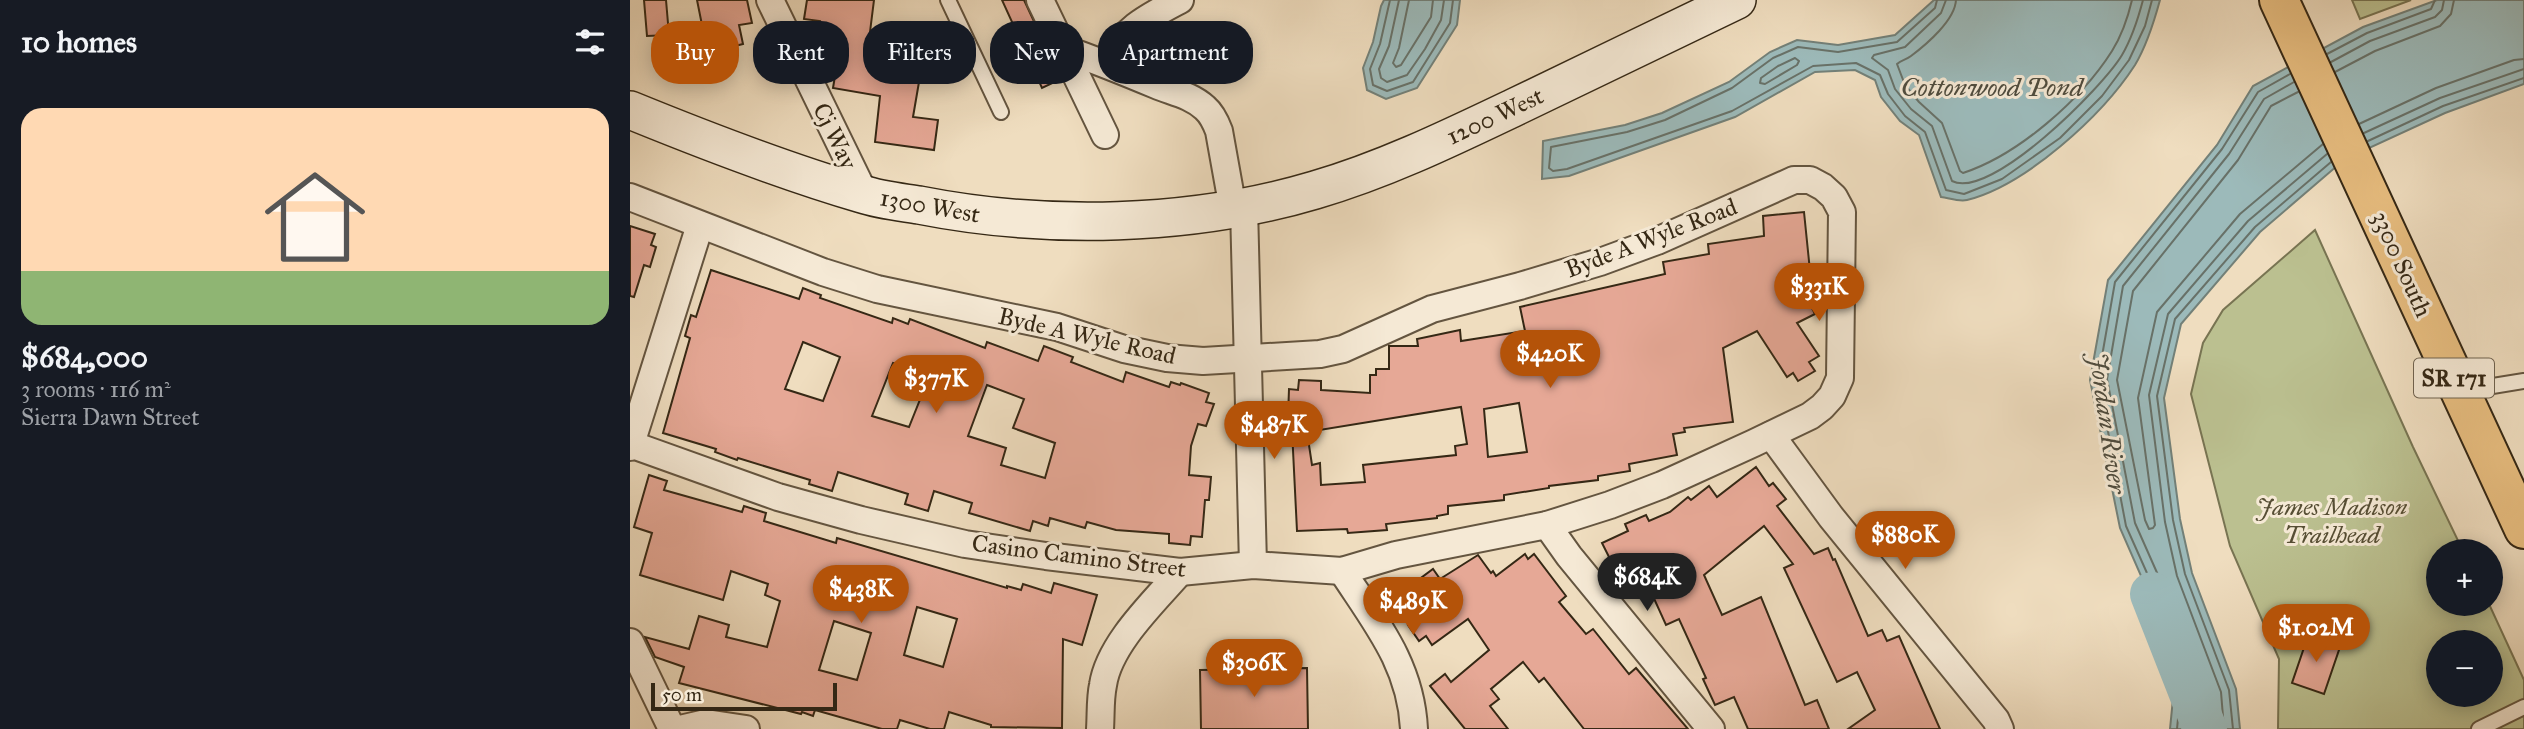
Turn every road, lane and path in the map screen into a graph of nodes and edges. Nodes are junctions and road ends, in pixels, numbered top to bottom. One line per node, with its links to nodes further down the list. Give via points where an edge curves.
1 (770, 0): 15 (street, Cj Way)
2 (948, 0): 12 (lane)
3 (1041, 0): 7 (street)
4 (1180, 0): 8 (street)
5 (1737, 0): 17 (street, 1200 West, via 1384,167 1314,191)
6 (2279, 0): 21 (main road, 3300 South / SR 171)
7 (1051, 21)
8 (1140, 21)
9 (1081, 84): 13 (street)
10 (1154, 84): 17 (street, via 1190,96 1215,120)
11 (630, 110): 15 (street, 1300 West, via 740,154)
12 (1001, 113)
13 (1105, 135)
14 (1823, 187): 19 (street, Byde A Wyle Road, via 1810,180 1794,180 1657,241 1560,274 1432,309 1343,349); 22 (street, Casino Camino Street, via 1835,197 1842,212 1840,378 1822,407)
15 (864, 195): 17 (street, 1300 West, via 969,215 1042,221 1124,221)
16 (630, 197): 18 (street, Byde A Wyle Road)
17 (1238, 208): 19 (street)
18 (700, 225): 19 (street, Byde A Wyle Road, via 877,289 1057,327 1167,358); 23 (street)
19 (1247, 358): 26 (street)
20 (2524, 382): 21 (lane)
21 (2460, 392): 25 (main road, 3300 South / SR 171)
22 (1771, 435): 24 (street, Casino Camino Street, via 1662,485); 37 (street)
23 (630, 445): 28 (street, Casino Camino Street, via 778,497 860,520 965,544)
24 (1547, 525): 27 (street, Casino Camino Street, via 1396,555); 36 (street)
25 (2524, 529)
26 (1253, 565): 27 (street, Casino Camino Street); 28 (street, Casino Camino Street)
27 (1342, 571): 35 (street, via 1396,654)
28 (1180, 572): 34 (street, via 1117,649 1103,682)
29 (630, 642): 31 (street)
30 (2524, 707): 38 (lane)
31 (672, 729)
32 (680, 729): 33 (street, via 706,723)
33 (746, 729)
34 (1100, 729)
35 (1414, 729)
36 (1711, 729)
37 (2000, 729)
38 (2479, 729)

